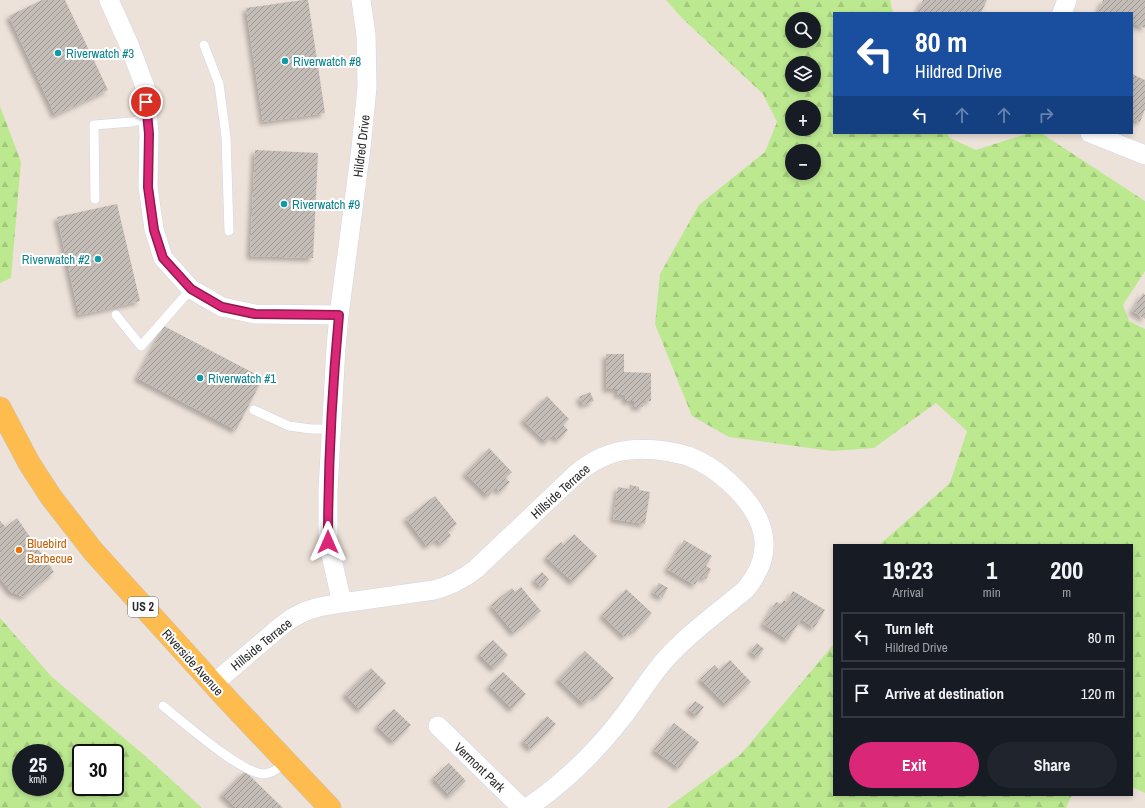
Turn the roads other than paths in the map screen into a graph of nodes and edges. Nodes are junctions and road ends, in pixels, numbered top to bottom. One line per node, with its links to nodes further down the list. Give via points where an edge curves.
1 (109, 0): 6 (street, via 145,87)
2 (361, 0): 13 (street, Hildred Drive, via 366,35 367,87)
3 (1067, 0): 4 (street)
4 (1062, 12)
5 (204, 45): 10 (lane, via 219,84 226,137)
6 (147, 118): 9 (lane, via 132,122 94,125); 11 (street, via 148,187 154,230 163,258)
7 (1092, 134): 8 (street)
8 (1145, 155)
9 (95, 199)
10 (229, 231)
11 (191, 289): 12 (lane, via 141,346); 13 (street, via 222,307 255,314)
12 (116, 315)
13 (339, 315): 16 (street, Hildred Drive)
14 (0, 408): 18 (main road, Riverside Avenue / US 2, via 28,463 60,510)
15 (254, 410): 16 (lane, via 289,426)
16 (332, 429): 17 (street, Hildred Drive, via 328,542)
17 (342, 603): 18 (street, Hillside Terrace, via 319,607 292,618); 24 (street, Hillside Terrace, via 447,587 476,569 576,474 605,456 622,451 666,451 688,456 719,474 740,492 752,506 764,538 764,553 754,580 663,662 602,743 578,768)
18 (213, 684): 21 (main road, Riverside Avenue / US 2)
19 (163, 706): 21 (lane, via 226,756 248,768 264,774)
20 (438, 726): 23 (street, Vermont Park)
21 (286, 763): 22 (main road, Riverside Avenue / US 2)
22 (330, 808)
23 (522, 808)
24 (527, 808)

